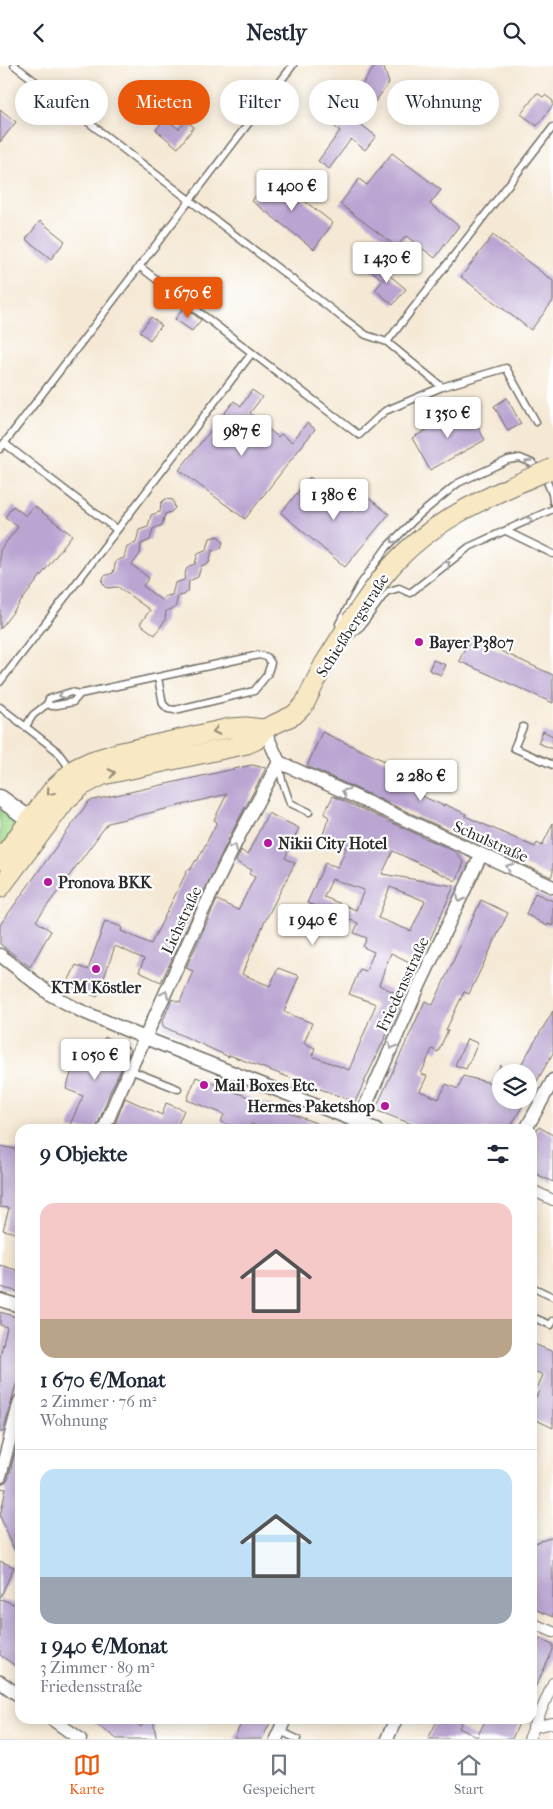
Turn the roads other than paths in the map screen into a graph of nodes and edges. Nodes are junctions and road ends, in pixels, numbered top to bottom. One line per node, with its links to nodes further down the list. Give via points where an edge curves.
1 (14, 65): 4 (lane)
2 (293, 65): 4 (lane)
3 (553, 127): 6 (lane)
4 (190, 199): 5 (lane); 6 (lane, via 366,335)
5 (139, 266): 7 (lane); 10 (lane)
6 (387, 342): 8 (lane)
7 (252, 353): 8 (lane, via 358,435 385,411); 14 (lane)
8 (442, 387): 9 (lane, via 506,368)
9 (536, 422)
10 (2, 446): 14 (lane)
11 (553, 469): 17 (main road, Schießbergstraße, bridge, via 472,505 415,543 390,567)
12 (553, 502): 17 (lane, one-way to 17, via 546,479 532,463 520,458 508,460 458,483 386,547 360,585)
13 (553, 509): 15 (lane, one-way to 13)
14 (117, 530): 20 (lane)
15 (506, 531): 16 (lane); 18 (lane, one-way to 15, via 361,626 386,592 399,588 410,593 461,552)
16 (553, 554)
17 (343, 625): 18 (main road, Schießbergstraße)
18 (332, 644): 24 (main road, Schießbergstraße, via 304,705 294,715)
19 (158, 677): 19 (lane, via 259,655 267,657 271,663 267,675 254,691 175,710 163,704); 22 (lane, via 80,694 73,702 47,704 33,715)
20 (0, 682)
21 (0, 707): 22 (lane)
22 (26, 726): 27 (lane, via 57,751)
23 (523, 727): 26 (lane, via 514,748)
24 (264, 729): 25 (street); 27 (main road, Schießbergstraße, via 230,728 126,751 91,761)
25 (279, 762): 29 (lane, via 290,803); 31 (street, Schulstraße, one-way to 25); 36 (street, Lichstraße, one-way to 25, via 198,921)
26 (553, 765)
27 (77, 779): 30 (main road, Schießbergstraße, via 52,789)
28 (0, 798): 30 (street)
29 (309, 811)
30 (34, 828): 32 (main road, Schießbergstraße); 34 (main road, Schießbergstraße)
31 (481, 855): 33 (street, Schulstraße, one-way to 31); 42 (street, Friedensstraße, one-way to 42)
32 (0, 860)
33 (553, 887)
34 (0, 888)
35 (0, 955): 36 (street, via 51,995)
36 (146, 1039): 37 (street, Lichstraße); 41 (street)
37 (130, 1070): 39 (lane); 40 (street, Lichstraße)
38 (553, 1080): 43 (street)
39 (178, 1089)
40 (106, 1124)
41 (352, 1124)
42 (358, 1124)
43 (529, 1124)
44 (537, 1192): 45 (street)
45 (553, 1200)
46 (537, 1289): 47 (lane)
47 (553, 1297)
48 (0, 1300): 49 (street)
49 (15, 1304)
50 (537, 1319): 51 (lane, via 551,1325)
51 (553, 1321)
52 (15, 1434): 53 (street)
53 (0, 1472)
54 (537, 1625): 55 (street)
55 (553, 1632)
56 (0, 1682): 58 (street)
57 (553, 1683): 59 (street)
58 (15, 1692)
59 (537, 1718)
60 (553, 1723): 64 (street)
61 (59, 1724): 66 (street)
62 (394, 1724): 68 (street)
63 (534, 1724): 64 (street)
64 (533, 1727): 69 (street)
65 (280, 1729): 67 (lane)
66 (80, 1739)
67 (297, 1739)
68 (387, 1739)
69 (529, 1739)

